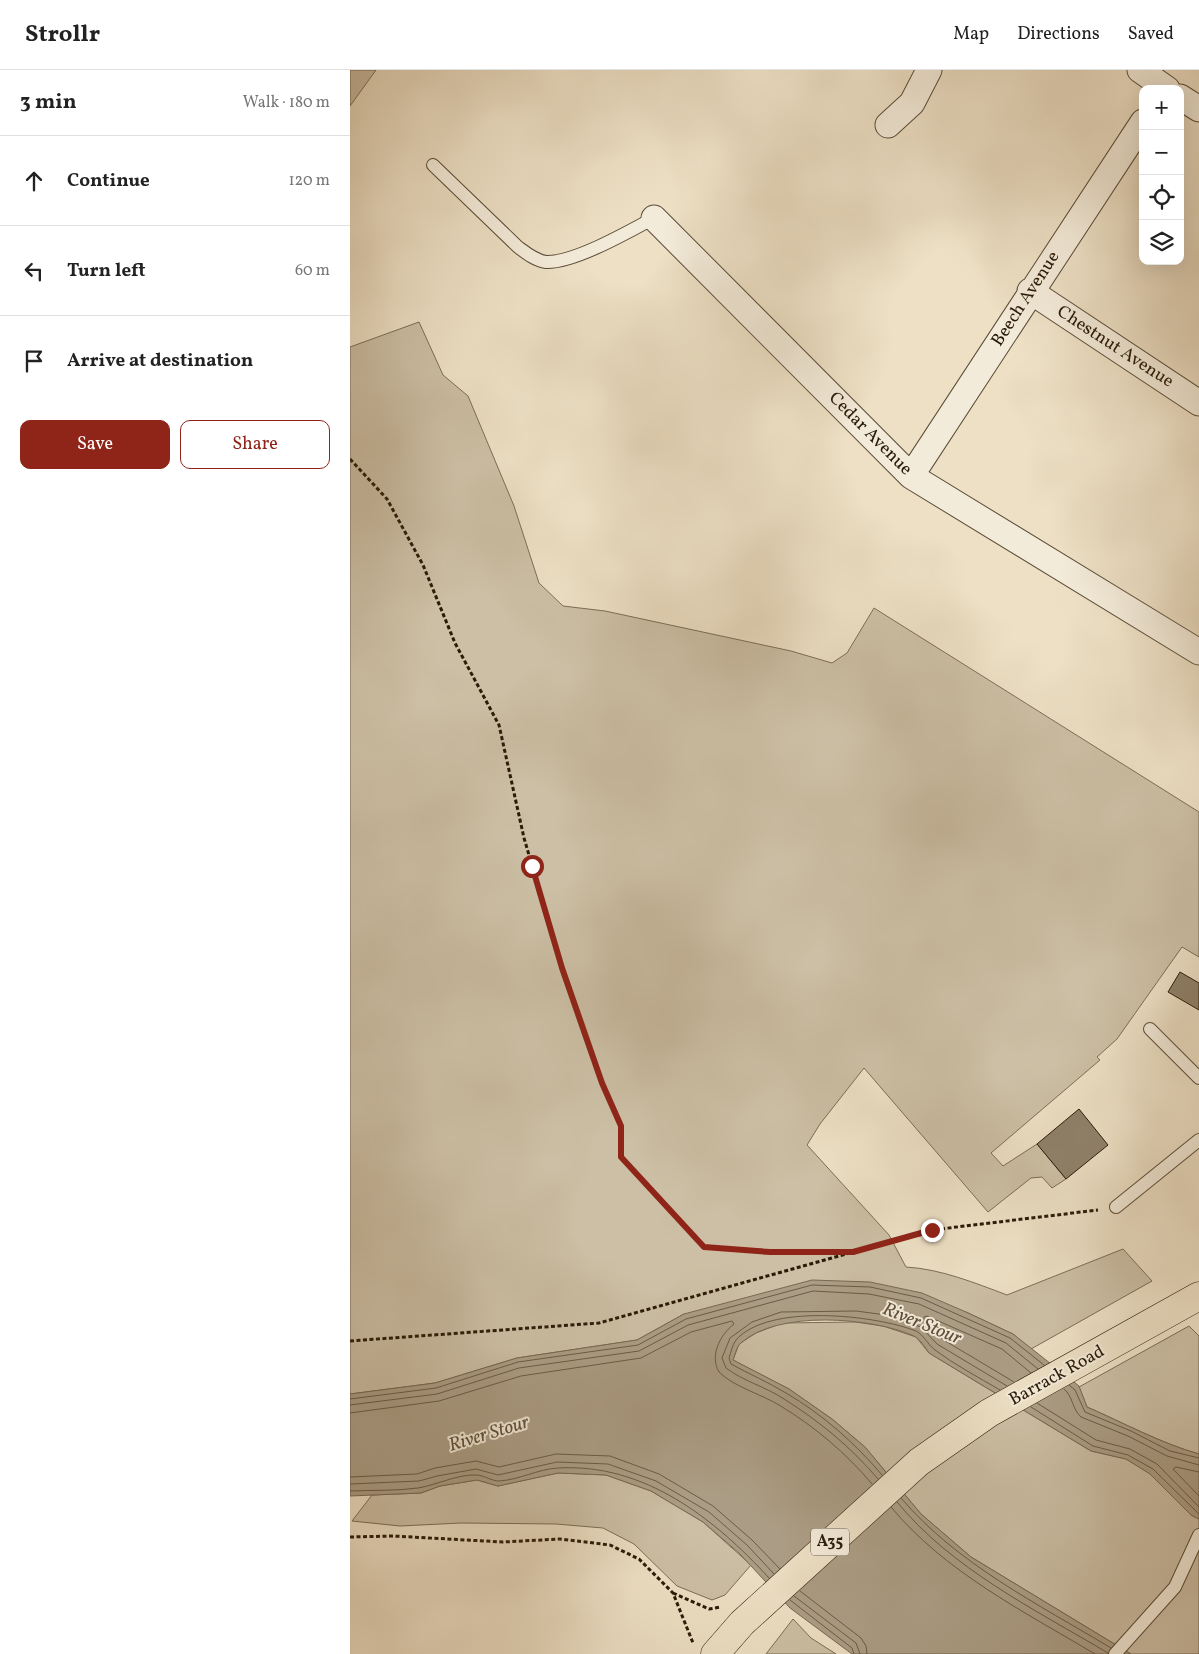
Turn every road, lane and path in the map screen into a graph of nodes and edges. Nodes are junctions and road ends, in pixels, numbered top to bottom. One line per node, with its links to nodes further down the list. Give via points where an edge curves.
1 (929, 70): 4 (street, via 912,103)
2 (1159, 83): 3 (street)
3 (1199, 109)
4 (888, 125)
5 (1139, 128): 8 (street, Beech Avenue)
6 (433, 165): 7 (lane, via 518,247 544,262 606,243)
7 (654, 218): 11 (street, Cedar Avenue)
8 (1030, 291): 9 (street, Chestnut Avenue); 11 (street, Beech Avenue)
9 (1199, 403)
10 (350, 459): 17 (path, via 387,499 423,565 455,643 499,725 524,838 562,968 602,1083 621,1126 621,1157 704,1247 770,1252)
11 (911, 476): 12 (street, Cedar Avenue)
12 (1199, 652)
13 (1150, 1029): 14 (lane)
14 (1199, 1078)
15 (1199, 1140): 16 (lane)
16 (1116, 1207): 17 (path, via 932,1230)
17 (853, 1252): 19 (path, via 599,1323)
18 (1199, 1296): 23 (main road, Barrack Road / A35, via 989,1413 919,1462)
19 (350, 1341)
20 (1199, 1535): 25 (lane, via 1175,1587)
21 (350, 1537): 22 (path, via 503,1542 560,1539 610,1545 639,1560)
22 (673, 1593): 23 (path, via 709,1609); 24 (path, via 694,1644)
23 (734, 1615): 24 (main road, A35)
24 (707, 1652)
25 (1115, 1654)

